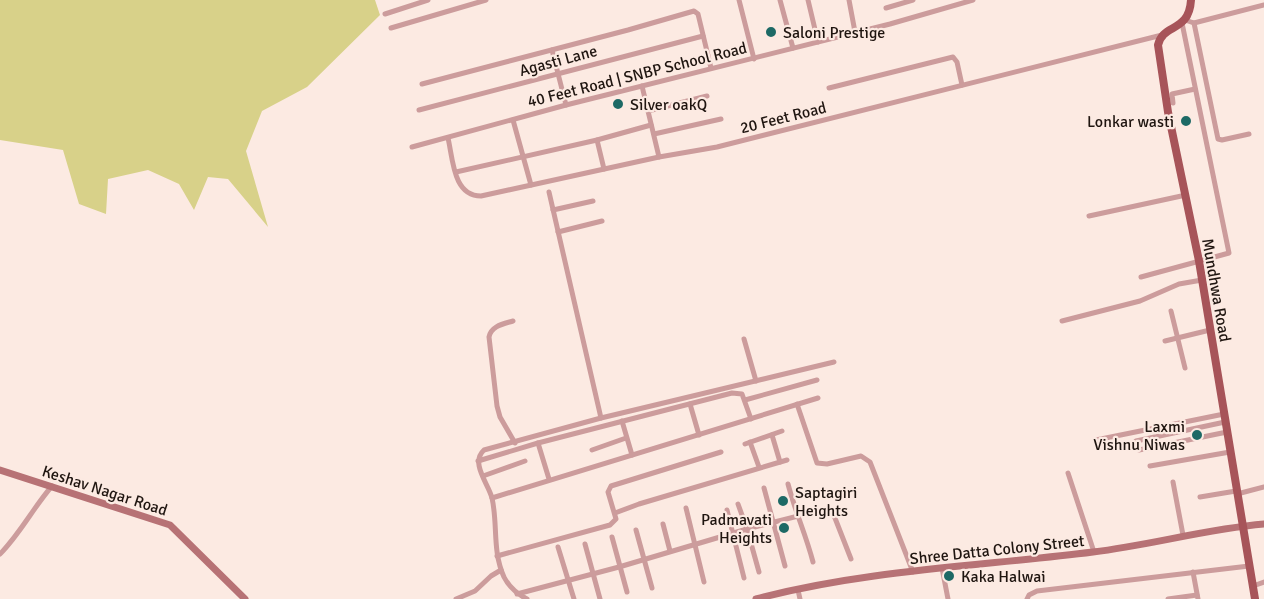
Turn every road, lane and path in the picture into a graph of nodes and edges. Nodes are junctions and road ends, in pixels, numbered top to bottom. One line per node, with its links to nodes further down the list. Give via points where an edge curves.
1 (428, 0): 14 (street)
2 (486, 0): 17 (street)
3 (739, 0): 24 (street)
4 (780, 0): 22 (street)
5 (808, 0): 21 (street)
6 (849, 0): 18 (street)
7 (913, 0): 12 (street)
8 (973, 0): 18 (street, 40 Feet Road | SNBP School Road)
9 (1191, 0): 15 (main road)
10 (1254, 0): 13 (street)
11 (1264, 5): 13 (street)
12 (886, 8)
13 (1256, 8): 16 (street)
14 (385, 14)
15 (1184, 21): 16 (street); 19 (main road); 31 (street)
16 (1194, 23): 41 (street, via 1217,137 1222,140)
17 (391, 28)
18 (855, 32): 21 (street, 40 Feet Road | SNBP School Road)
19 (1162, 35): 28 (street, 20 Feet Road); 51 (main road, Mundhwa Road, via 1158,45 1168,112)
20 (703, 36): 23 (street, via 694,11); 25 (street); 26 (street, Agasti Lane)
21 (818, 42): 22 (street, 40 Feet Road | SNBP School Road)
22 (793, 48): 24 (street, 40 Feet Road | SNBP School Road)
23 (552, 50): 26 (street); 27 (street)
24 (754, 59): 25 (street, 40 Feet Road | SNBP School Road)
25 (711, 68): 29 (street, 40 Feet Road | SNBP School Road)
26 (559, 74): 34 (street); 35 (street, Agasti Lane)
27 (422, 84)
28 (962, 85): 30 (street, via 953,57); 45 (street, 20 Feet Road, via 717,147)
29 (642, 86): 34 (street, 40 Feet Road | SNBP School Road); 36 (street)
30 (829, 88)
31 (1195, 89): 33 (street, via 1172,94); 57 (street, via 1229,253)
32 (707, 96): 36 (street)
33 (1173, 103)
34 (566, 105): 37 (street, 40 Feet Road | SNBP School Road)
35 (419, 110)
36 (648, 111): 39 (street)
37 (513, 120): 42 (street, 40 Feet Road | SNBP School Road); 46 (street)
38 (721, 120): 40 (street)
39 (651, 126): 40 (street); 43 (street)
40 (654, 134): 45 (street)
41 (1249, 134)
42 (448, 138): 44 (street, 40 Feet Road | SNBP School Road); 48 (street, 20 Feet Road)
43 (597, 140): 46 (street); 47 (street)
44 (412, 147)
45 (659, 157): 47 (street, 20 Feet Road)
46 (523, 158): 48 (street); 49 (street)
47 (604, 169): 49 (street, 20 Feet Road)
48 (456, 172): 49 (street, 20 Feet Road, via 462,189 473,196)
49 (531, 185)
50 (549, 192): 53 (street)
51 (1186, 195): 54 (street); 57 (main road, Mundhwa Road)
52 (593, 201): 53 (street)
53 (553, 210): 56 (street)
54 (1089, 216)
55 (602, 221): 56 (street)
56 (558, 232): 75 (street)
57 (1199, 261): 58 (street); 59 (main road, Mundhwa Road)
58 (1141, 277)
59 (1202, 280): 62 (street); 63 (main road, Mundhwa Road)
60 (1171, 311): 64 (street)
61 (513, 321): 86 (street, via 494,328 489,338 497,406)
62 (1062, 321)
63 (1210, 330): 64 (street); 76 (main road, Mundhwa Road)
64 (1178, 338): 66 (street); 68 (street)
65 (744, 339): 70 (street)
66 (1165, 341)
67 (834, 362): 70 (street)
68 (1185, 368)
69 (817, 380): 72 (street)
70 (756, 381): 75 (street)
71 (818, 398): 74 (street)
72 (745, 400): 73 (street, via 736,392); 77 (street)
73 (690, 404): 78 (street); 81 (street)
74 (797, 404): 77 (street); 141 (street, via 817,463 861,456 870,462)
75 (601, 418): 86 (street)
76 (1225, 418): 80 (main road, Mundhwa Road); 84 (street); 85 (street)
77 (751, 419): 81 (street)
78 (622, 421): 83 (street); 87 (street)
79 (782, 431): 82 (street)
80 (1227, 432): 89 (street); 91 (main road, Mundhwa Road)
81 (699, 435): 92 (street)
82 (771, 435): 96 (street); 98 (street, via 747,443)
83 (626, 438): 88 (street); 92 (street)
84 (1096, 440)
85 (1136, 441)
86 (515, 443): 94 (street, via 484,450)
87 (538, 443): 94 (street); 102 (street)
88 (592, 450)
89 (1138, 450)
90 (721, 452): 114 (street, via 612,486 608,492)
91 (1230, 452): 97 (street); 108 (main road, Mundhwa Road)
92 (632, 455): 102 (street)
93 (787, 460): 96 (street)
94 (478, 461): 101 (street)
95 (525, 461): 101 (street)
96 (780, 462): 98 (street)
97 (1149, 466)
98 (759, 467): 114 (street)
99 (0, 470): 105 (street, Keshav Nagar Road)
100 (1068, 473): 129 (street)
101 (483, 476): 110 (street)
102 (549, 479): 110 (street)
103 (1173, 482): 123 (street)
104 (788, 484): 115 (street)
105 (52, 486): 130 (street); 154 (street, Keshav Nagar Road, via 170,525)
106 (1264, 487): 108 (street)
107 (764, 488): 116 (street)
108 (1237, 492): 109 (street); 119 (main road, Mundhwa Road)
109 (1200, 497)
110 (492, 498): 131 (street)
111 (738, 504): 120 (street)
112 (686, 508): 126 (street)
113 (727, 510): 122 (street)
114 (615, 513): 131 (street, via 615,522 610,525)
115 (797, 516): 116 (street); 133 (street, via 830,510); 134 (street)
116 (772, 522): 120 (street); 135 (street)
117 (663, 524): 128 (street)
118 (1264, 525): 119 (street, Shree Datta Colony Street)
119 (1242, 526): 123 (street, Shree Datta Colony Street); 136 (main road, Mundhwa Road)
120 (747, 529): 122 (street); 140 (street)
121 (636, 530): 132 (street)
122 (734, 534): 126 (street); 144 (street)
123 (1183, 535): 129 (street, Shree Datta Colony Street)
124 (612, 537): 137 (street)
125 (585, 544): 143 (street)
126 (694, 544): 128 (street); 146 (street)
127 (558, 547): 145 (street)
128 (670, 551): 132 (street)
129 (1094, 552): 138 (street, Shree Datta Colony Street)
130 (0, 554)
131 (497, 556): 139 (street)
132 (644, 559): 137 (street); 149 (street)
133 (851, 559)
134 (813, 562)
135 (785, 566)
136 (1250, 566): 142 (street); 148 (main road, Mundhwa Road)
137 (619, 567): 143 (street); 151 (street)
138 (942, 568): 141 (street, Shree Datta Colony Street); 161 (street)
139 (501, 570): 152 (street); 155 (street, via 475,591)
140 (759, 572)
141 (913, 572): 150 (street, Shree Datta Colony Street)
142 (1193, 572): 153 (street); 162 (street, via 1037,591)
143 (592, 573): 145 (street); 158 (street)
144 (744, 578)
145 (568, 579): 152 (street); 157 (street)
146 (704, 582)
147 (1264, 582): 148 (street)
148 (1253, 586): 164 (main road, Mundhwa Road)
149 (652, 588)
150 (798, 590): 159 (street, Shree Datta Colony Street); 160 (street)
151 (627, 592)
152 (517, 594): 156 (street)
153 (1197, 597): 163 (street)
154 (244, 599)
155 (456, 599)
156 (527, 599)
157 (574, 599)
158 (600, 599)
159 (756, 599)
160 (800, 599)
161 (948, 599)
162 (1027, 599)
163 (1168, 599)
164 (1255, 599)

